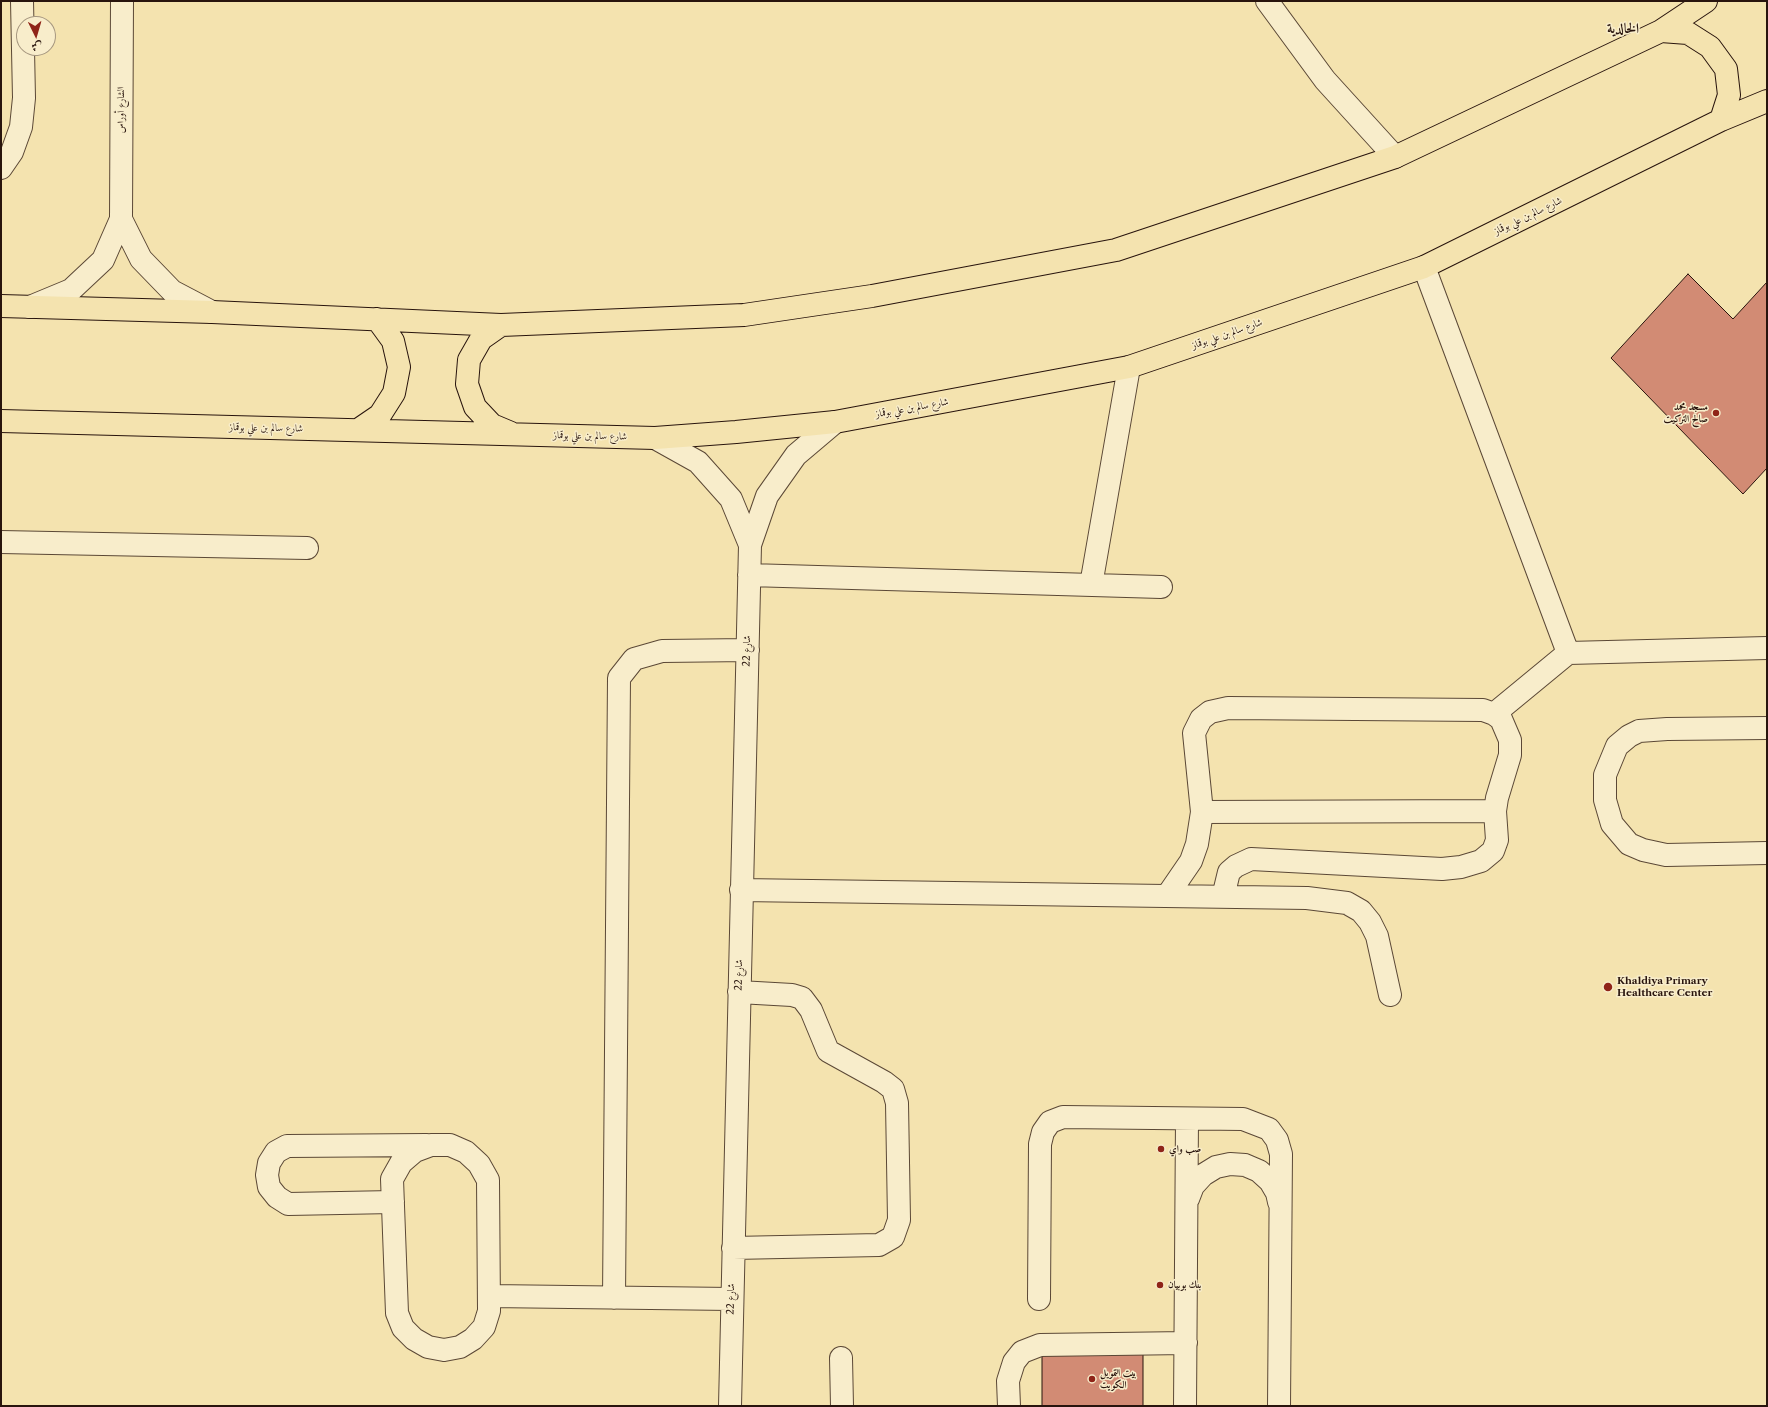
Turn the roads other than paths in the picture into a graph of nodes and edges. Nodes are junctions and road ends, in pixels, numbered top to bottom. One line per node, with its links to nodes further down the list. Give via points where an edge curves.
1 (22, 1): 9 (street, via 24,98 21,127 12,152)
2 (122, 1): 10 (street, الشارع أوراس)
3 (1267, 1): 8 (street, via 1325,80)
4 (1706, 1): 5 (main road)
5 (1661, 31): 7 (main road, via 1688,33 1710,46 1726,69 1730,95); 8 (main road)
6 (1767, 100): 7 (main road, شارع سالم بن علي بوقماز)
7 (1721, 120): 11 (main road, شارع سالم بن علي بوقماز)
8 (1395, 157): 16 (main road, via 1116,250 872,296 744,315)
9 (1, 168)
10 (121, 219): 13 (street, الشارع أوراس, via 103,260 71,290); 14 (street, الشارع أوراس, via 141,259 172,291)
11 (1424, 267): 17 (main road, شارع سالم بن علي بوقماز); 31 (street)
12 (1, 306): 13 (main road)
13 (30, 307): 14 (main road)
14 (212, 312): 15 (main road)
15 (377, 319): 16 (main road); 20 (main road, via 392,341 399,367 394,393 380,415)
16 (501, 325): 21 (main road, via 481,339 469,360 467,384 475,407 492,425)
17 (1129, 368): 19 (main road, شارع سالم بن علي بوقماز); 27 (street)
18 (1, 421): 20 (main road, شارع سالم بن علي بوقماز)
19 (835, 422): 22 (main road, شارع سالم بن علي بوقماز); 24 (street, شارع 22, via 796,455 767,496)
20 (358, 430): 21 (main road, شارع سالم بن علي بوقماز)
21 (514, 434): 22 (main road, شارع سالم بن علي بوقماز)
22 (655, 438): 24 (street, شارع 22, via 698,462 731,499)
23 (1, 542): 25 (street)
24 (750, 545): 26 (street, شارع 22)
25 (307, 548)
26 (749, 575): 27 (street); 30 (street, شارع 22)
27 (1091, 585): 28 (street)
28 (1161, 587)
29 (1767, 648): 31 (street)
30 (748, 650): 37 (street, شارع 22); 49 (street, via 662,651 634,660 619,678)
31 (1568, 653): 32 (street)
32 (1494, 714): 34 (street, via 1501,719 1510,740 1510,754); 35 (street, via 1482,710 1228,708 1210,712 1201,719 1194,733)
33 (1767, 728): 36 (street, via 1639,731 1617,746 1605,775 1605,800 1612,824 1629,844 1666,855)
34 (1495, 811): 35 (street); 39 (street, via 1497,840 1493,850 1481,861 1461,867 1442,868 1252,859 1236,866 1230,872)
35 (1202, 812): 38 (street, via 1197,844 1190,861)
36 (1767, 853)
37 (741, 890): 38 (street); 40 (street, شارع 22)
38 (1167, 896): 39 (street)
39 (1223, 897): 41 (street, via 1307,898 1347,903 1361,911 1377,936)
40 (739, 992): 47 (street, شارع 22); 47 (street, via 792,995 802,998 828,1051 893,1089 897,1103 900,1220 893,1237 879,1245)
41 (1390, 995)
42 (1188, 1119): 44 (street); 46 (street, via 1243,1119 1269,1129 1277,1140 1281,1154); 51 (street, via 1063,1117 1050,1122 1043,1132 1040,1144)
43 (431, 1145): 45 (street, via 415,1151 401,1163 392,1179); 45 (street, via 287,1146 276,1152 269,1163 269,1187 277,1197 288,1204); 48 (street, via 450,1146 466,1152 479,1164 488,1180)
44 (1188, 1199): 46 (street, via 1193,1186 1203,1175 1216,1167 1230,1164 1245,1165 1270,1181 1277,1193); 52 (street)
45 (393, 1202): 48 (street, via 397,1313 404,1328 414,1339 428,1347 444,1350 460,1347 473,1339 484,1326)
46 (1280, 1207): 58 (street)
47 (733, 1248): 50 (street, شارع 22)
48 (490, 1296): 49 (street)
49 (614, 1298): 50 (street)
50 (731, 1299): 54 (street, شارع 22)
51 (1039, 1299)
52 (1186, 1343): 56 (street, via 1040,1345 1022,1352 1014,1362 1008,1381); 57 (street)
53 (840, 1358): 55 (street)
54 (730, 1406)
55 (842, 1406)
56 (1009, 1406)
57 (1185, 1406)
58 (1279, 1406)

